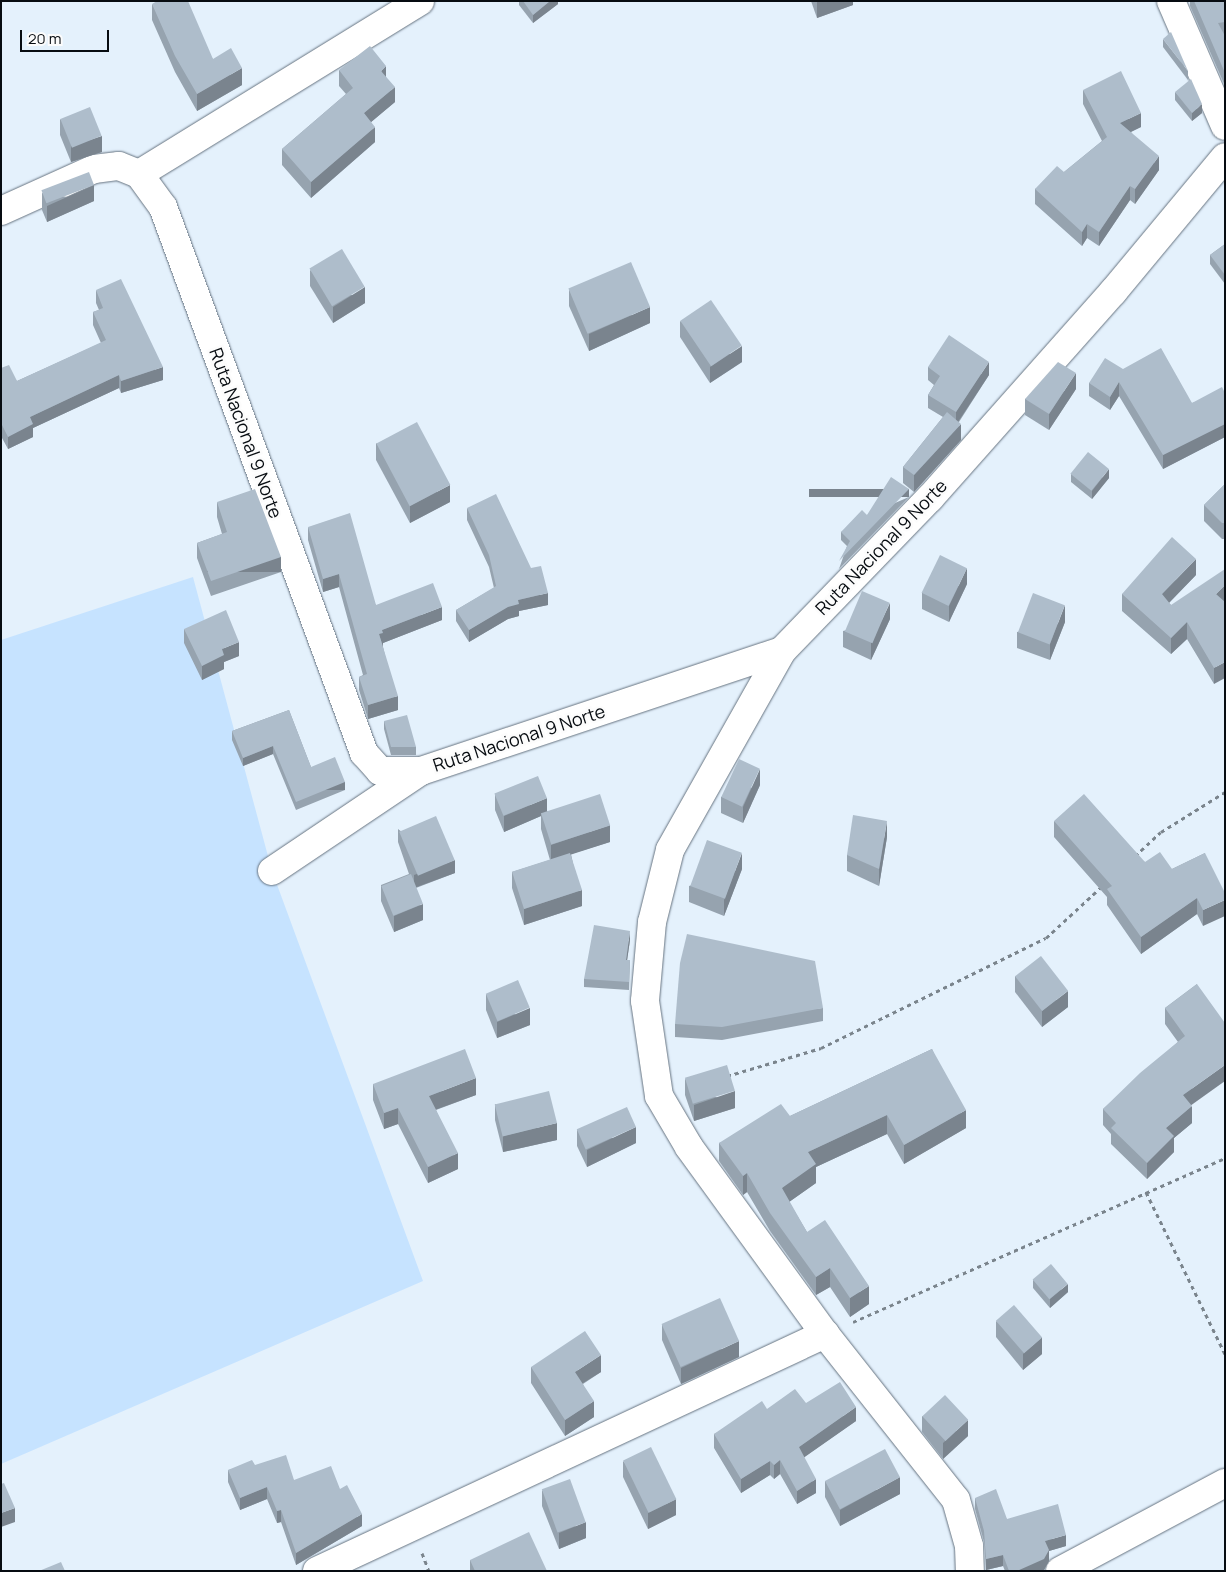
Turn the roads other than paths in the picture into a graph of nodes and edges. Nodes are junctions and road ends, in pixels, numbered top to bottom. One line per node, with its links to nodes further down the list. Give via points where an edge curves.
1 (1171, 1): 3 (street)
2 (410, 4): 5 (street)
3 (1225, 126)
4 (1225, 158): 7 (street, Ruta Nacional 9 Norte, via 1113,292 930,498)
5 (139, 174): 6 (street, via 119,166 94,170); 8 (street, Ruta Nacional 9 Norte, via 163,207 364,754 380,771)
6 (1, 212)
7 (782, 651): 8 (street, Ruta Nacional 9 Norte); 10 (street, via 670,850 652,922 645,1001 659,1096 689,1147)
8 (421, 771): 9 (street)
9 (272, 871)
10 (825, 1334): 12 (street); 13 (street, via 956,1500 969,1546)
11 (1225, 1483): 14 (street)
12 (317, 1571)
13 (970, 1571)
14 (1060, 1571)

